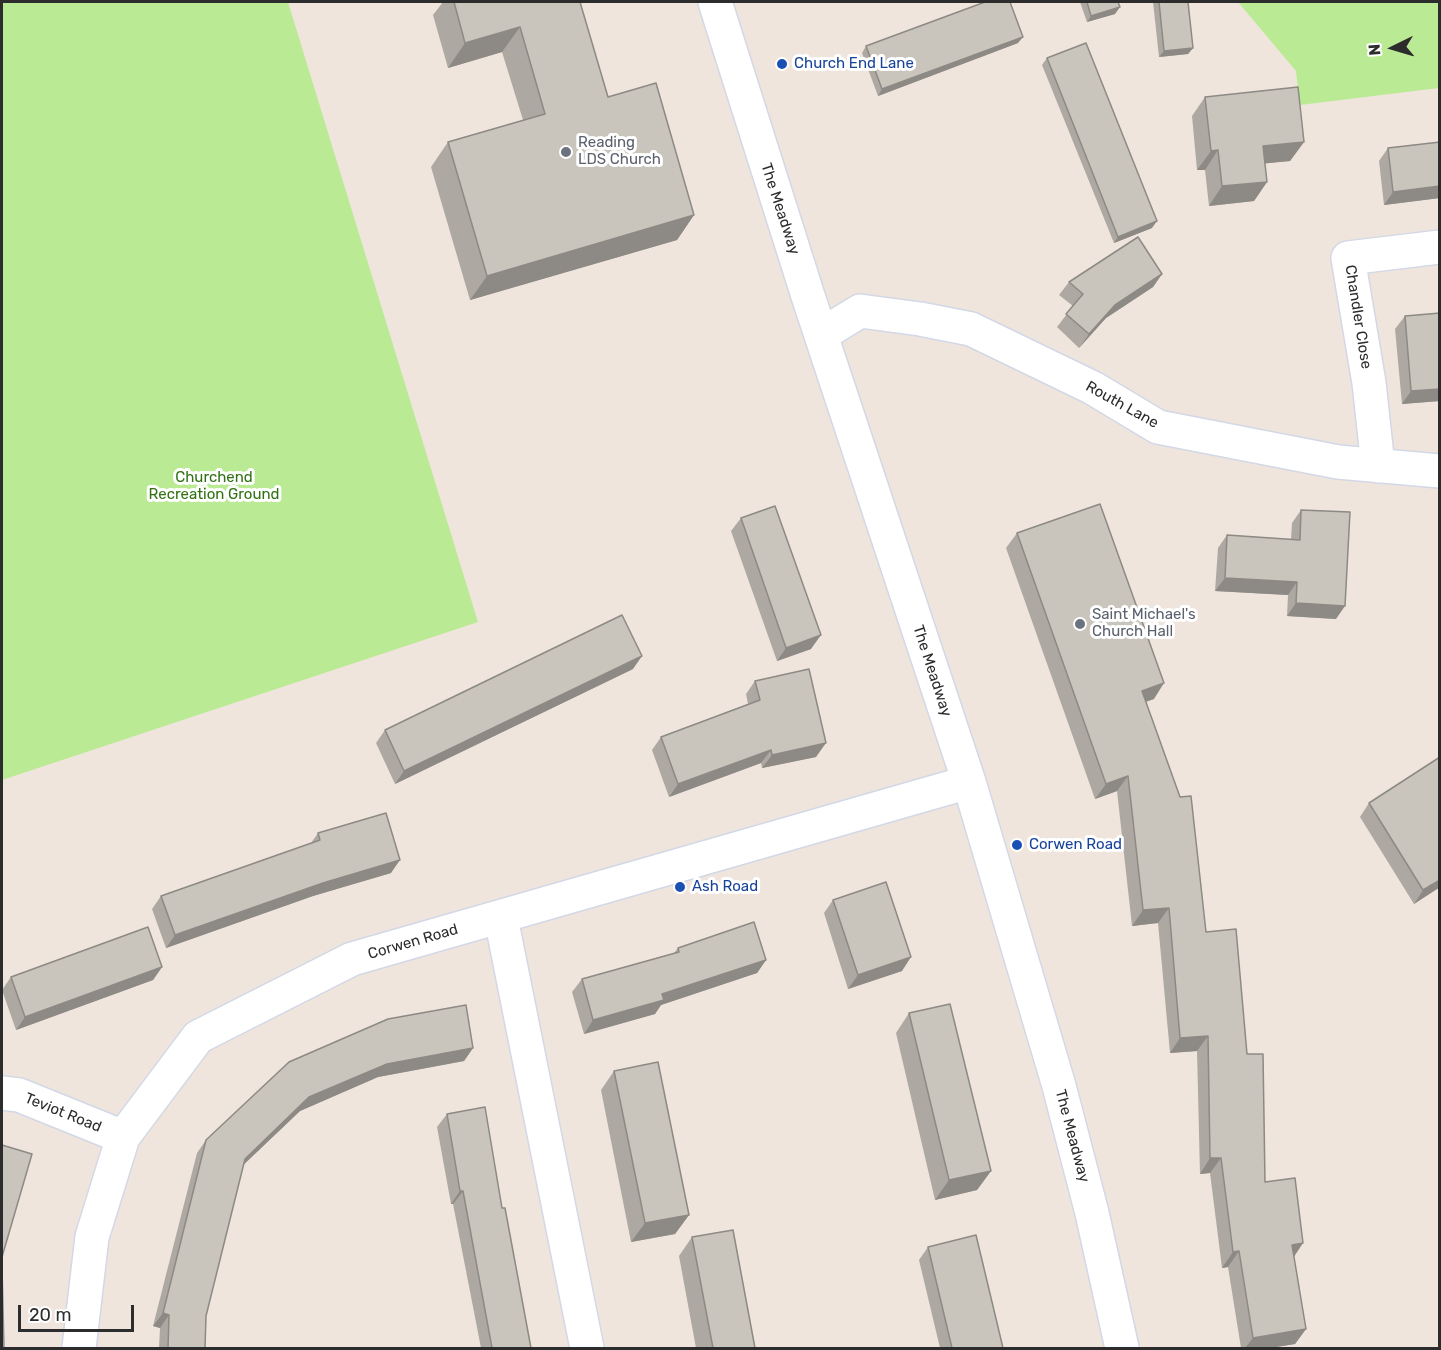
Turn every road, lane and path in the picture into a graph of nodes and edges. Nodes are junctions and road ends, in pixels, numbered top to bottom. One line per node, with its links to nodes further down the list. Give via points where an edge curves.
1 (715, 2): 3 (street, The Meadway)
2 (1440, 248): 4 (street, Chandler Close, via 1348,258)
3 (821, 335): 4 (street, Routh Lane, via 860,311 971,329 1093,388 1158,427 1338,462); 6 (street, The Meadway)
4 (1378, 466): 5 (street, Routh Lane)
5 (1440, 471)
6 (969, 782): 7 (street, Corwen Road); 12 (street, The Meadway, via 1059,1086)
7 (501, 918): 9 (street, Corwen Road, via 351,959 198,1036); 11 (street)
8 (2, 1093): 9 (street, Teviot Road, via 19,1095)
9 (123, 1137): 10 (street, Corwen Road, via 92,1237)
10 (79, 1348)
11 (587, 1348)
12 (1122, 1348)

